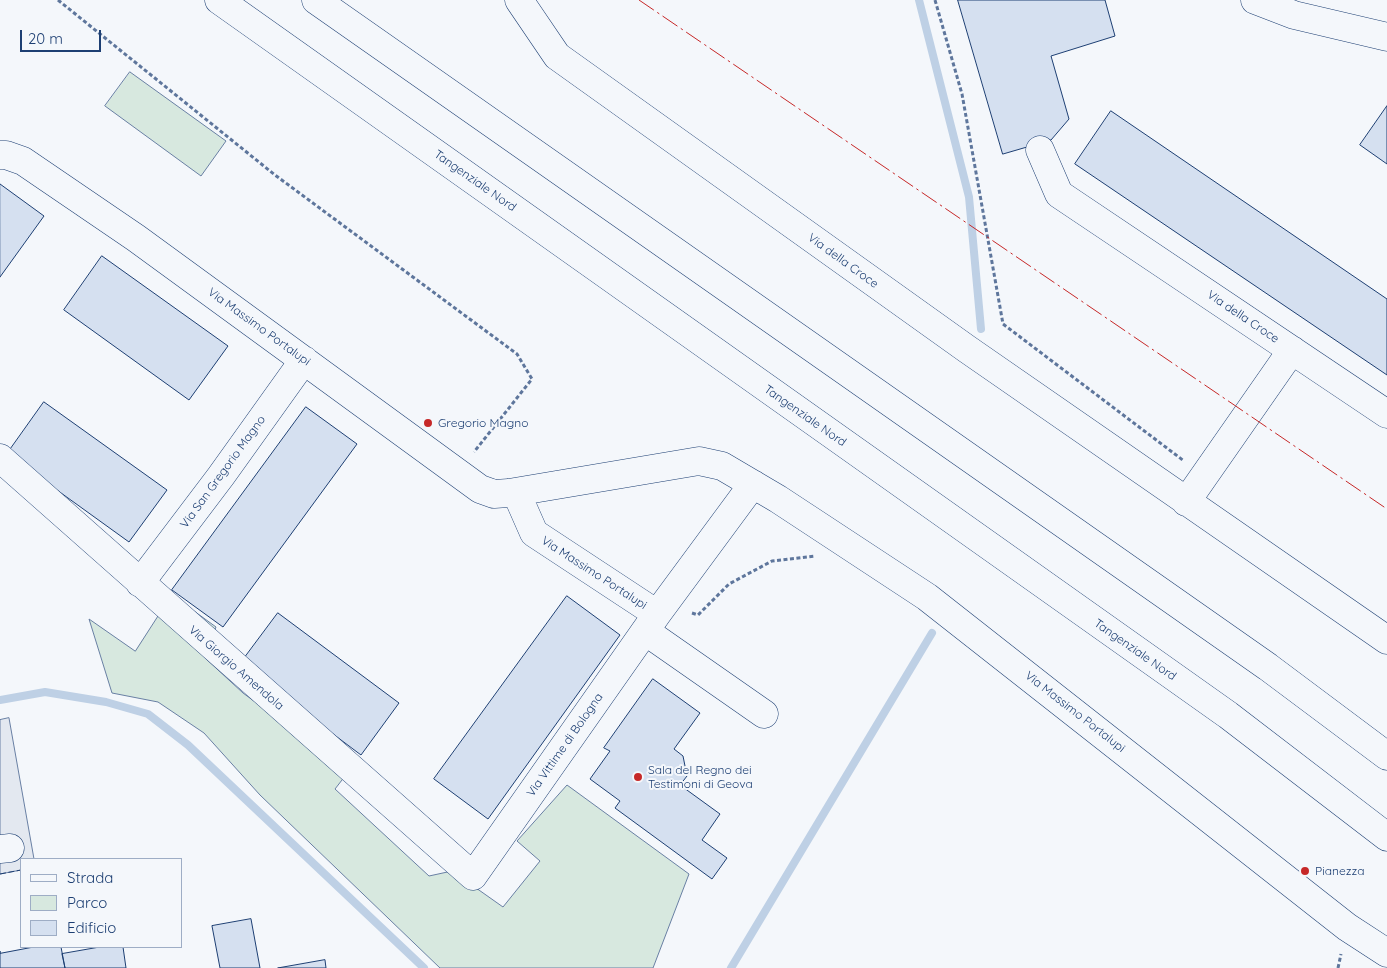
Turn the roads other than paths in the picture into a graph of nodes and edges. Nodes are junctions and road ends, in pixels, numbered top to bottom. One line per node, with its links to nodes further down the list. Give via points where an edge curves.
1 (219, 0): 20 (main road, Tangenziale Nord, via 1220,710)
2 (316, 0): 19 (main road, via 1268,666)
3 (519, 0): 14 (main road, Via della Croce, via 557,56)
4 (1255, 0): 5 (main road, via 1294,14)
5 (1387, 36)
6 (1040, 150): 8 (main road, Via della Croce, via 1059,194)
7 (0, 155): 9 (main road, Via Massimo Portalupi, via 23,162 56,183)
8 (1292, 350): 10 (main road, Via della Croce); 14 (main road, Via della Croce)
9 (304, 360): 13 (main road, Via Massimo Portalupi, via 480,489 494,494); 15 (main road, Via San Gregorio Magno)
10 (1387, 414)
11 (0, 458): 15 (main road, Via Giorgio Amendola)
12 (754, 484): 13 (main road, Via Massimo Portalupi, via 722,466 699,461); 16 (main road, Via Massimo Portalupi); 22 (main road, Via Massimo Portalupi, via 927,596 1347,927)
13 (516, 492): 16 (main road, Via Massimo Portalupi, via 534,533)
14 (1186, 502): 17 (main road, Via della Croce)
15 (140, 583): 21 (main road, Via Giorgio Amendola)
16 (656, 616): 18 (main road); 21 (main road, Via Vittime di Bologna)
17 (1387, 640)
18 (764, 714)
19 (1387, 756)
20 (1387, 837)
21 (473, 876)
22 (1387, 953)

